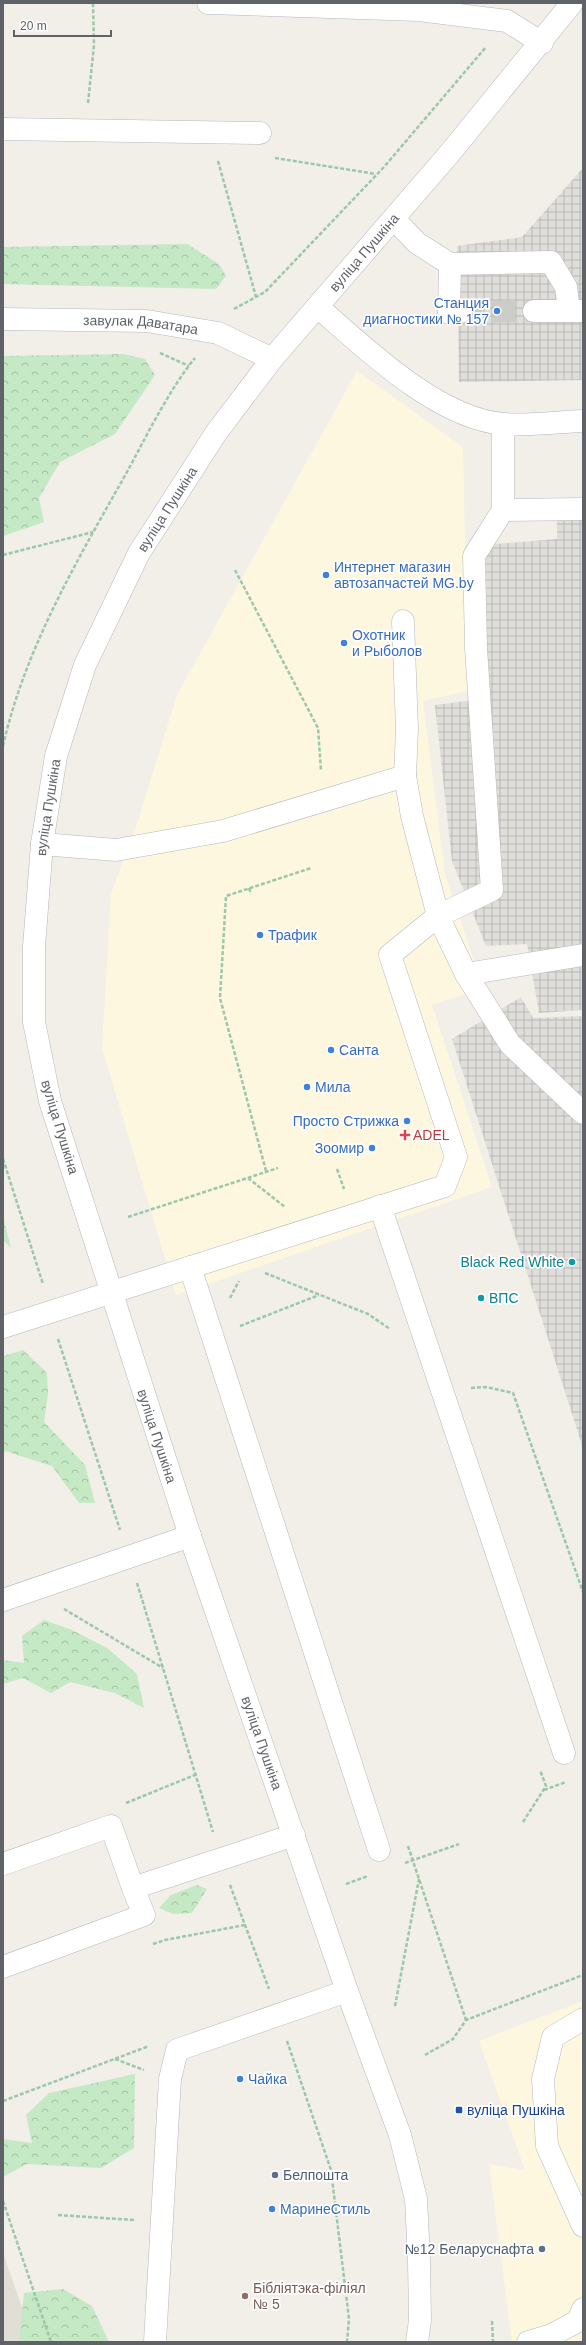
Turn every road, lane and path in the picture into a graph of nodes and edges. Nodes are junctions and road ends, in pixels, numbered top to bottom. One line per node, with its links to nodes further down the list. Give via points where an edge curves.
1 (93, 3): 5 (path, via 94,45)
2 (208, 3): 4 (street, via 419,10 507,21)
3 (572, 3): 4 (street, вуліца Пушкіна)
4 (542, 43): 9 (street, вуліца Пушкіна)
5 (88, 104)
6 (3, 128): 7 (street)
7 (260, 133)
8 (217, 159): 11 (path)
9 (394, 219): 10 (street, via 417,243); 12 (street, вуліца Пушкіна)
10 (450, 264): 14 (street, via 551,262); 15 (street, via 449,313)
11 (256, 297)
12 (318, 307): 17 (street, вуліца Пушкіна); 19 (street, via 398,376 455,411)
13 (534, 311): 14 (street)
14 (576, 311)
15 (460, 312)
16 (3, 320): 17 (street, завулак Даватара, via 147,321 218,333)
17 (272, 359): 28 (street, вуліца Пушкіна, via 216,433 139,553 85,665 56,756)
18 (583, 421): 19 (street)
19 (503, 424): 21 (street)
20 (583, 509): 21 (street)
21 (503, 510): 32 (street, via 474,556 476,648 492,890)
22 (93, 532): 23 (path)
23 (3, 555)
24 (236, 570): 27 (path, via 318,728)
25 (403, 621): 26 (street, via 407,729)
26 (405, 776): 27 (street); 32 (street, via 412,816)
27 (322, 801): 28 (street, via 223,831 116,850)
28 (42, 844): 50 (street, вуліца Пушкіна, via 34,947 34,1022 50,1101)
29 (311, 868): 30 (path)
30 (249, 888): 31 (path); 40 (path, via 226,896 220,998)
31 (251, 894)
32 (438, 916): 34 (street); 45 (street, via 390,955 456,1157 445,1186)
33 (583, 955): 34 (street)
34 (466, 974): 35 (street, via 510,1044)
35 (574, 1093): 36 (street)
36 (583, 1113)
37 (3, 1159): 52 (path)
38 (278, 1168): 40 (path)
39 (337, 1169): 43 (path)
40 (266, 1171): 41 (path)
41 (248, 1178): 46 (path); 47 (path)
42 (352, 1188): 43 (path)
43 (345, 1191): 44 (path)
44 (337, 1193)
45 (380, 1206): 48 (street); 55 (street)
46 (287, 1209)
47 (128, 1217)
48 (227, 1255): 49 (street); 51 (path)
49 (190, 1267): 50 (street); 67 (street)
50 (111, 1292): 52 (street); 57 (street, вуліца Пушкіна)
51 (319, 1295): 54 (path); 55 (path, via 368,1314)
52 (49, 1311): 53 (street); 58 (path)
53 (3, 1327)
54 (237, 1327)
55 (430, 1353): 56 (street)
56 (440, 1385): 60 (path, via 452,1388 486,1387 513,1393); 63 (street)
57 (190, 1536): 58 (street); 66 (street, вуліца Пушкіна)
58 (128, 1556): 59 (street); 62 (path)
59 (31, 1590): 61 (street); 62 (path)
60 (583, 1592)
61 (3, 1600)
62 (163, 1668): 68 (path)
63 (564, 1753)
64 (546, 1786): 65 (path)
65 (523, 1822)
66 (294, 1835): 68 (street); 76 (street, вуліца Пушкіна)
67 (379, 1850)
68 (221, 1859): 71 (street); 72 (path)
69 (3, 1864): 71 (street, via 111,1826)
70 (420, 1878): 77 (path)
71 (133, 1888): 74 (street, via 144,1915)
72 (245, 1925): 73 (path); 78 (path)
73 (150, 1945)
74 (3, 1967)
75 (583, 1976): 81 (path, via 466,2020 453,2039)
76 (347, 1991): 78 (street); 92 (street, вуліца Пушкіна, via 400,2135 416,2199 420,2267 420,2320)
77 (395, 2006)
78 (279, 2015): 90 (street, via 177,2050 170,2079); 91 (path, via 331,2170 349,2319)
79 (583, 2019): 86 (street, via 553,2037 543,2079 547,2146)
80 (151, 2045): 82 (path)
81 (425, 2055)
82 (3, 2101)
83 (3, 2200): 89 (path)
84 (58, 2215): 85 (path)
85 (104, 2219)
86 (583, 2226)
87 (583, 2309): 94 (street, via 578,2321 552,2335)
88 (492, 2321): 93 (path)
89 (51, 2342)
90 (155, 2342)
91 (347, 2342)
92 (417, 2342)
93 (493, 2342)
94 (528, 2342)

